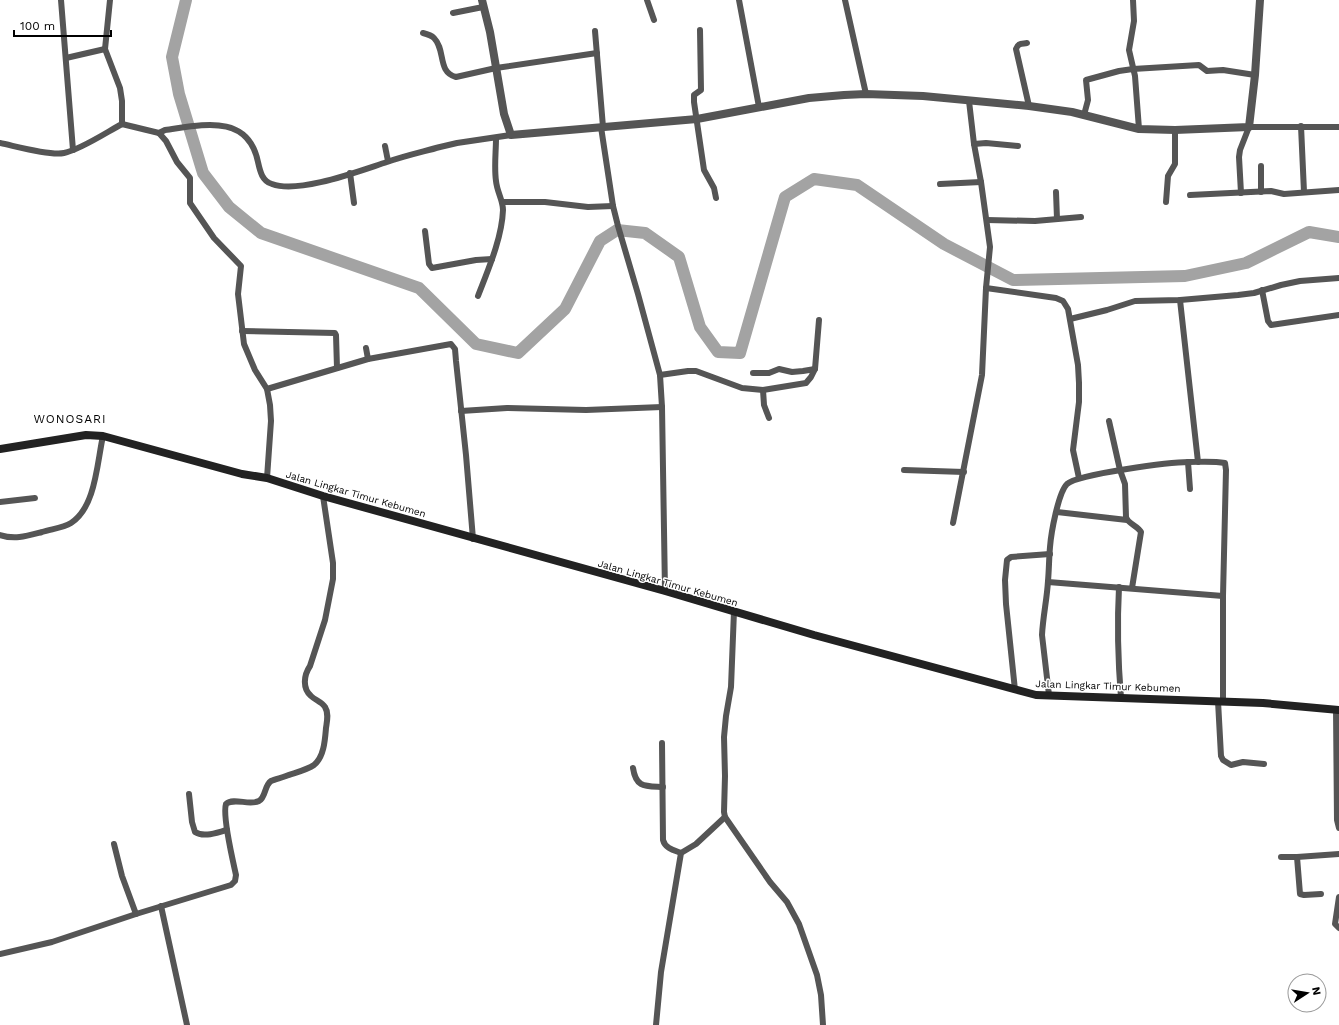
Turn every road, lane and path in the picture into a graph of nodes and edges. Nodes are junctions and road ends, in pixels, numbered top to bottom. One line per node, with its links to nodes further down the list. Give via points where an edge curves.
1 (61, 0): 17 (street)
2 (110, 0): 15 (street)
3 (647, 0): 10 (street)
4 (738, 0): 24 (street)
5 (845, 0): 21 (street)
6 (1133, 0): 19 (street, via 1134,21 1129,50)
7 (1260, 0): 20 (street)
8 (483, 3): 9 (street); 18 (street)
9 (453, 12)
10 (654, 20)
11 (700, 30): 26 (street, via 701,90 695,94 694,99)
12 (595, 31): 16 (street)
13 (423, 33): 18 (street, via 436,40 444,69 451,76)
14 (1027, 43): 23 (street, via 1020,44 1016,49)
15 (105, 49): 17 (street); 27 (street, via 120,88)
16 (597, 53): 18 (street); 29 (street)
17 (66, 58): 41 (street)
18 (496, 68): 35 (street, via 504,114)
19 (1133, 69): 20 (street, via 1199,65 1207,72 1223,70); 25 (street, via 1086,80 1088,100); 32 (street)
20 (1255, 75): 30 (street)
21 (866, 94): 22 (street); 24 (street, via 809,98)
22 (969, 101): 23 (street); 38 (street)
23 (1029, 106): 25 (street)
24 (759, 107): 26 (street)
25 (1084, 115): 32 (street)
26 (698, 119): 29 (street); 53 (street, via 704,170 712,183)
27 (122, 124): 34 (street); 41 (street)
28 (1301, 126): 30 (street); 31 (street); 50 (street)
29 (602, 127): 35 (street); 57 (street)
30 (1249, 127): 33 (street); 51 (street, via 1239,157)
31 (1339, 127)
32 (1139, 129): 33 (street)
33 (1175, 130): 55 (street, via 1175,164 1168,176)
34 (162, 132): 44 (street, via 206,124 231,127 239,131 252,145 264,179 273,185 302,186); 71 (street, via 190,181 190,203 214,238 241,266 238,294)
35 (511, 135): 36 (street)
36 (496, 138): 42 (street, via 457,143); 54 (street, via 495,180)
37 (0, 143): 41 (street, via 51,154)
38 (974, 144): 40 (street); 45 (street)
39 (385, 146): 42 (street)
40 (1018, 146)
41 (73, 150)
42 (388, 161): 44 (street)
43 (1261, 166): 49 (street)
44 (350, 173): 56 (street)
45 (981, 182): 46 (street); 60 (street)
46 (940, 184)
47 (1339, 190): 50 (street)
48 (1056, 192): 59 (street)
49 (1260, 192): 50 (street); 51 (street)
50 (1304, 192)
51 (1241, 193): 52 (street)
52 (1190, 195)
53 (716, 198)
54 (502, 202): 57 (street); 62 (street, via 503,211)
55 (1166, 202)
56 (354, 203)
57 (614, 206): 77 (street)
58 (1081, 217): 59 (street)
59 (1057, 219): 60 (street)
60 (986, 220): 64 (street, via 990,247)
61 (425, 231): 62 (street, via 429,264 432,268)
62 (492, 259): 66 (street)
63 (1339, 278): 65 (street, via 1300,281)
64 (986, 285): 69 (street, via 1056,298 1065,304); 90 (street, via 982,375)
65 (1262, 290): 67 (street, via 1238,295); 68 (street, via 1271,325)
66 (478, 296)
67 (1180, 300): 69 (street, via 1135,301); 87 (street)
68 (1339, 315)
69 (1070, 319): 92 (street, via 1078,365 1079,402 1073,450)
70 (819, 320): 75 (street)
71 (242, 331): 74 (street, via 335,333); 78 (street, via 249,358)
72 (366, 348): 73 (street)
73 (368, 359): 74 (street); 81 (street, via 451,344 455,352)
74 (337, 368): 78 (street)
75 (815, 369): 76 (street, via 792,372 779,369 769,373); 79 (street, via 806,383)
76 (753, 373)
77 (660, 375): 79 (street, via 696,371 742,388); 80 (street)
78 (267, 389): 91 (street, via 271,421)
79 (762, 390): 82 (street)
80 (662, 407): 81 (street, via 586,410 507,408); 106 (street)
81 (461, 411): 101 (street)
82 (769, 418)
83 (1109, 421): 89 (street)
84 (103, 436): 85 (main road, Jalan Lingkar Timur Kebumen, via 86,436); 91 (main road, Jalan Lingkar Timur Kebumen, via 242,474); 100 (street, via 91,494 78,518 70,524 18,538)
85 (0, 449)
86 (1188, 462): 87 (street); 89 (street); 93 (street)
87 (1198, 462): 107 (street, via 1225,463)
88 (904, 470): 90 (street)
89 (1120, 470): 92 (street); 98 (street, via 1125,484)
90 (964, 472): 99 (street)
91 (267, 478): 94 (main road, Jalan Lingkar Timur Kebumen)
92 (1079, 478): 97 (street, via 1068,483 1063,489)
93 (1190, 489)
94 (323, 496): 101 (main road, Jalan Lingkar Timur Kebumen); 121 (street, via 333,579 325,620 306,672 305,685 307,692 326,708 328,714 324,748 314,765 271,781 260,801 228,802 225,806)
95 (35, 498): 96 (street)
96 (0, 502)
97 (1057, 512): 98 (street); 102 (street)
98 (1127, 520): 105 (street, via 1141,532)
99 (953, 523)
100 (0, 535)
101 (473, 539): 106 (main road, Jalan Lingkar Timur Kebumen)
102 (1050, 554): 103 (street); 109 (street, via 1011,557 1007,562 1006,604)
103 (1048, 582): 104 (street); 110 (street, via 1042,635)
104 (1119, 587): 105 (street); 111 (street, via 1118,657)
105 (1132, 588): 107 (street)
106 (665, 591): 108 (main road, Jalan Lingkar Timur Kebumen)
107 (1223, 596): 112 (street)
108 (734, 611): 109 (main road, Jalan Lingkar Timur Kebumen); 119 (street, via 731,687 724,737)
109 (1015, 690): 110 (main road, Jalan Lingkar Timur Kebumen)
110 (1049, 695): 111 (main road, Jalan Lingkar Timur Kebumen)
111 (1121, 698): 112 (main road, Jalan Lingkar Timur Kebumen)
112 (1221, 701): 113 (main road, Jalan Lingkar Timur Kebumen); 115 (street, via 1223,760 1231,765 1243,762)
113 (1337, 709): 120 (street)
114 (662, 743): 117 (street)
115 (1264, 764)
116 (633, 768): 117 (street, via 634,778 640,784)
117 (663, 787): 123 (street, via 663,841 668,848)
118 (189, 794): 121 (street, via 195,832 213,834)
119 (725, 817): 123 (street, via 696,844); 135 (street, via 787,902 798,924 817,975)
120 (1339, 828)
121 (227, 830): 129 (street, via 235,881 231,885)
122 (114, 844): 130 (street)
123 (681, 853): 134 (street, via 661,972)
124 (1339, 854): 126 (street)
125 (1281, 857): 126 (street)
126 (1297, 857): 127 (street, via 1300,894)
127 (1321, 894)
128 (1339, 897): 131 (street, via 1335,924)
129 (161, 906): 130 (street); 133 (street)
130 (136, 914): 132 (street, via 52,942)
131 (1339, 928)
132 (0, 954)
133 (187, 1025)
134 (656, 1025)
135 (824, 1025)

